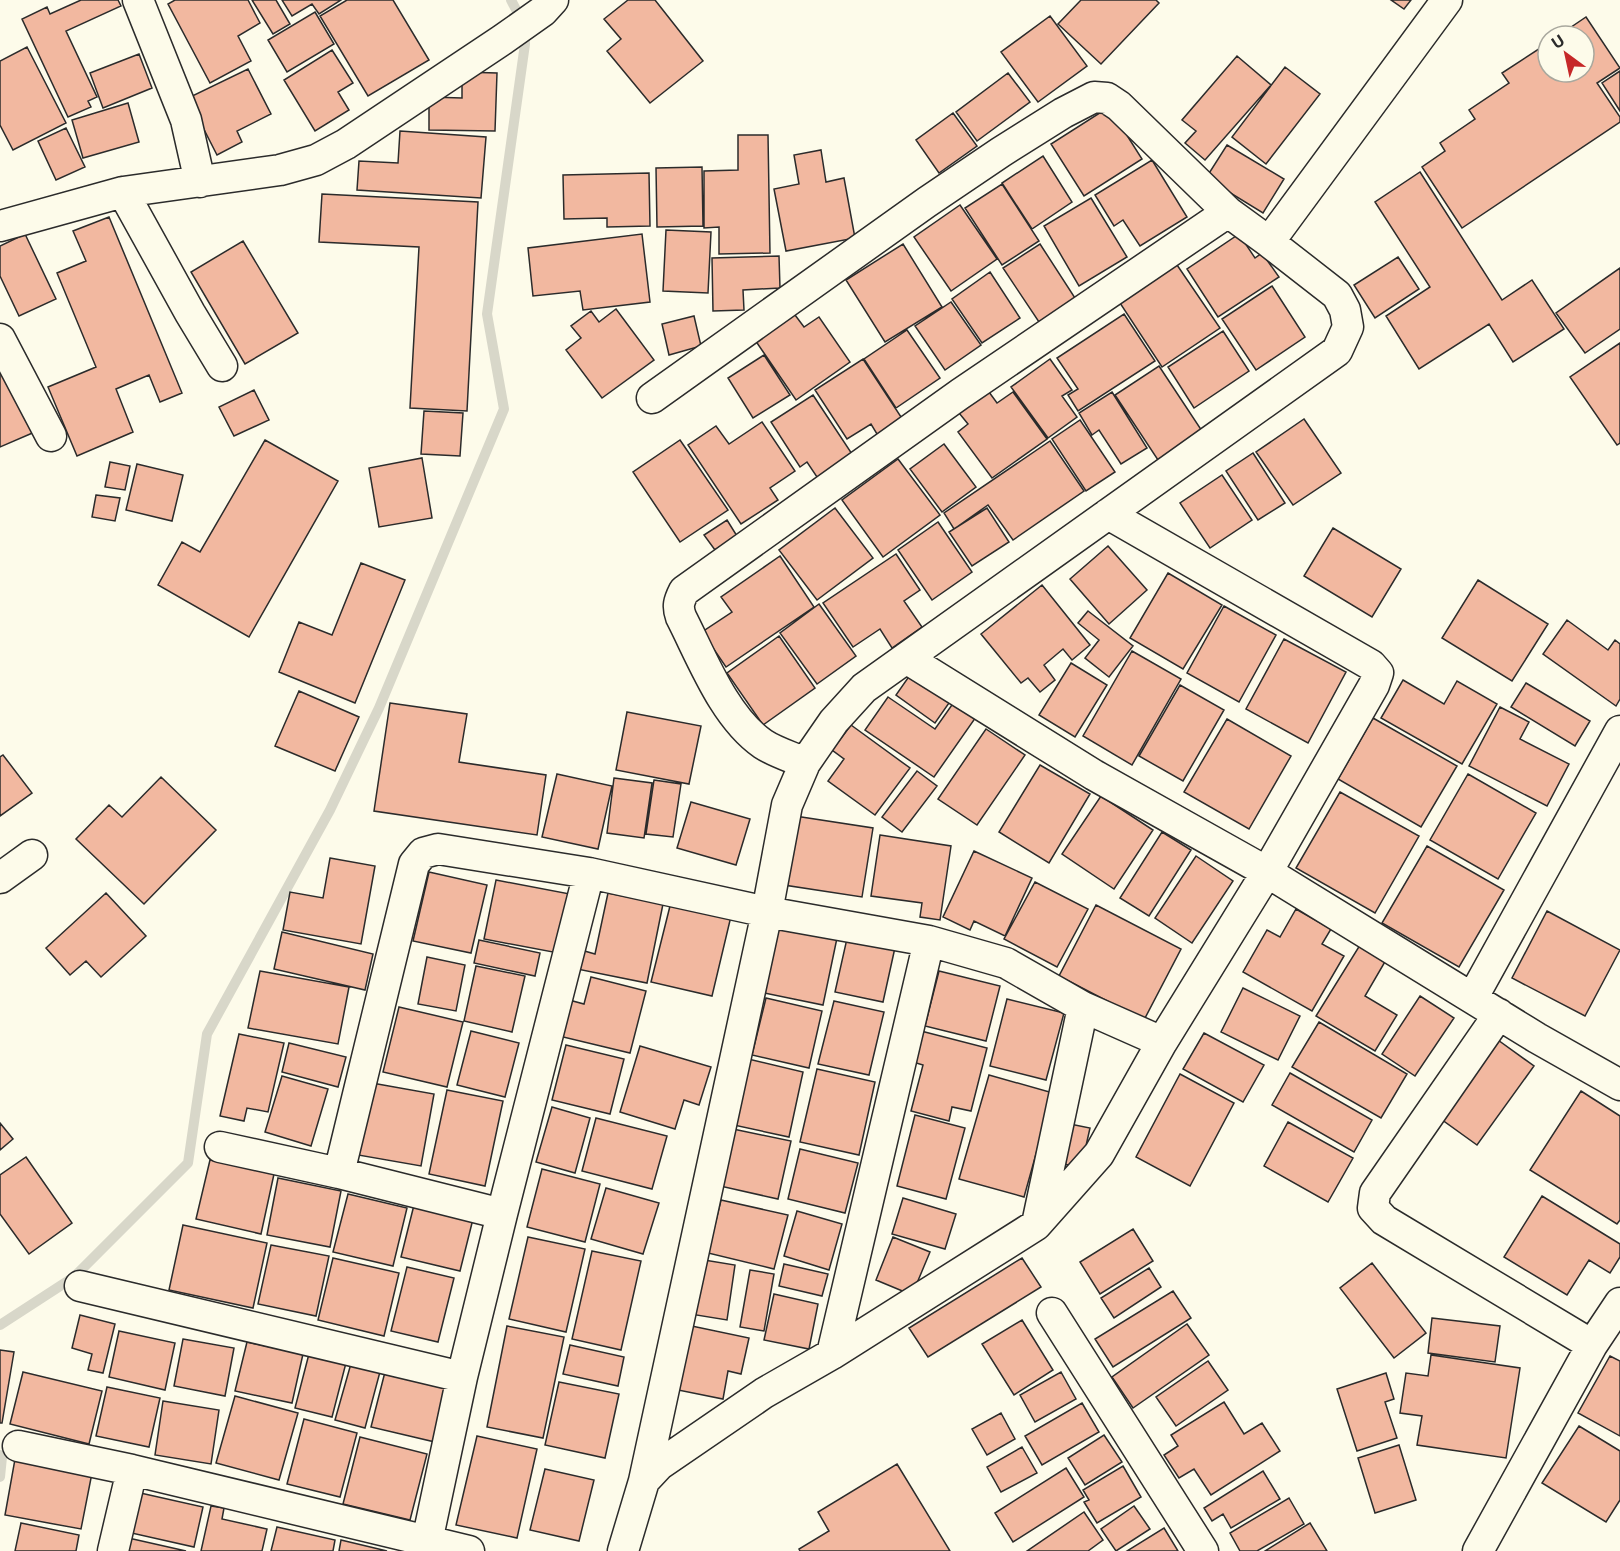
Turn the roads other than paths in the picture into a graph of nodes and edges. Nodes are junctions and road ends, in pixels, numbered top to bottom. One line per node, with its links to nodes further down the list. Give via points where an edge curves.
1 (138, 0): 4 (street, via 186,120)
2 (1447, 0): 8 (street)
3 (548, 5): 4 (street, via 502,40 316,160 280,170)
4 (200, 182): 5 (street)
5 (123, 192): 7 (street); 10 (street)
6 (1228, 212): 8 (street); 11 (street, via 1119,106 1107,98 1094,97 936,195); 16 (street, via 960,394 684,591 679,600 681,617 719,692 740,722 764,744)
7 (0, 226)
8 (1269, 242): 13 (street, via 1337,295 1348,327 1337,351)
9 (0, 339): 12 (street)
10 (222, 366)
11 (652, 398)
12 (51, 436)
13 (1108, 514): 14 (street); 18 (street, via 1371,665 1378,673)
14 (906, 658): 16 (street, via 864,688); 18 (street, via 1094,775)
15 (1620, 731): 23 (street)
16 (805, 763): 21 (street, via 787,806)
17 (32, 855): 20 (street)
18 (1267, 872): 23 (street); 26 (street)
19 (590, 873): 21 (street); 29 (street, via 438,849 423,853 414,864); 30 (street)
20 (0, 878)
21 (767, 912): 22 (street); 40 (street)
22 (929, 941): 24 (street, via 1006,963); 36 (street)
23 (1473, 997): 25 (street)
24 (1083, 1007): 26 (street); 31 (street)
25 (1499, 1014): 27 (street); 35 (street, via 1375,1193 1373,1208 1384,1220)
26 (1162, 1042): 31 (street, via 1099,1154)
27 (1620, 1085)
28 (219, 1147): 29 (street)
29 (339, 1173): 30 (street)
30 (502, 1214): 37 (street)
31 (1036, 1225): 36 (street)
32 (80, 1286): 37 (street)
33 (1620, 1303): 35 (street)
34 (1052, 1313): 45 (street)
35 (1592, 1345): 46 (street)
36 (832, 1354): 40 (street, via 764,1393 659,1465)
37 (462, 1377): 41 (street)
38 (18, 1446): 39 (street)
39 (132, 1470): 41 (street); 42 (street)
40 (644, 1481): 44 (street)
41 (426, 1547): 43 (street)
42 (113, 1551)
43 (469, 1551)
44 (622, 1551)
45 (1203, 1551)
46 (1478, 1551)

